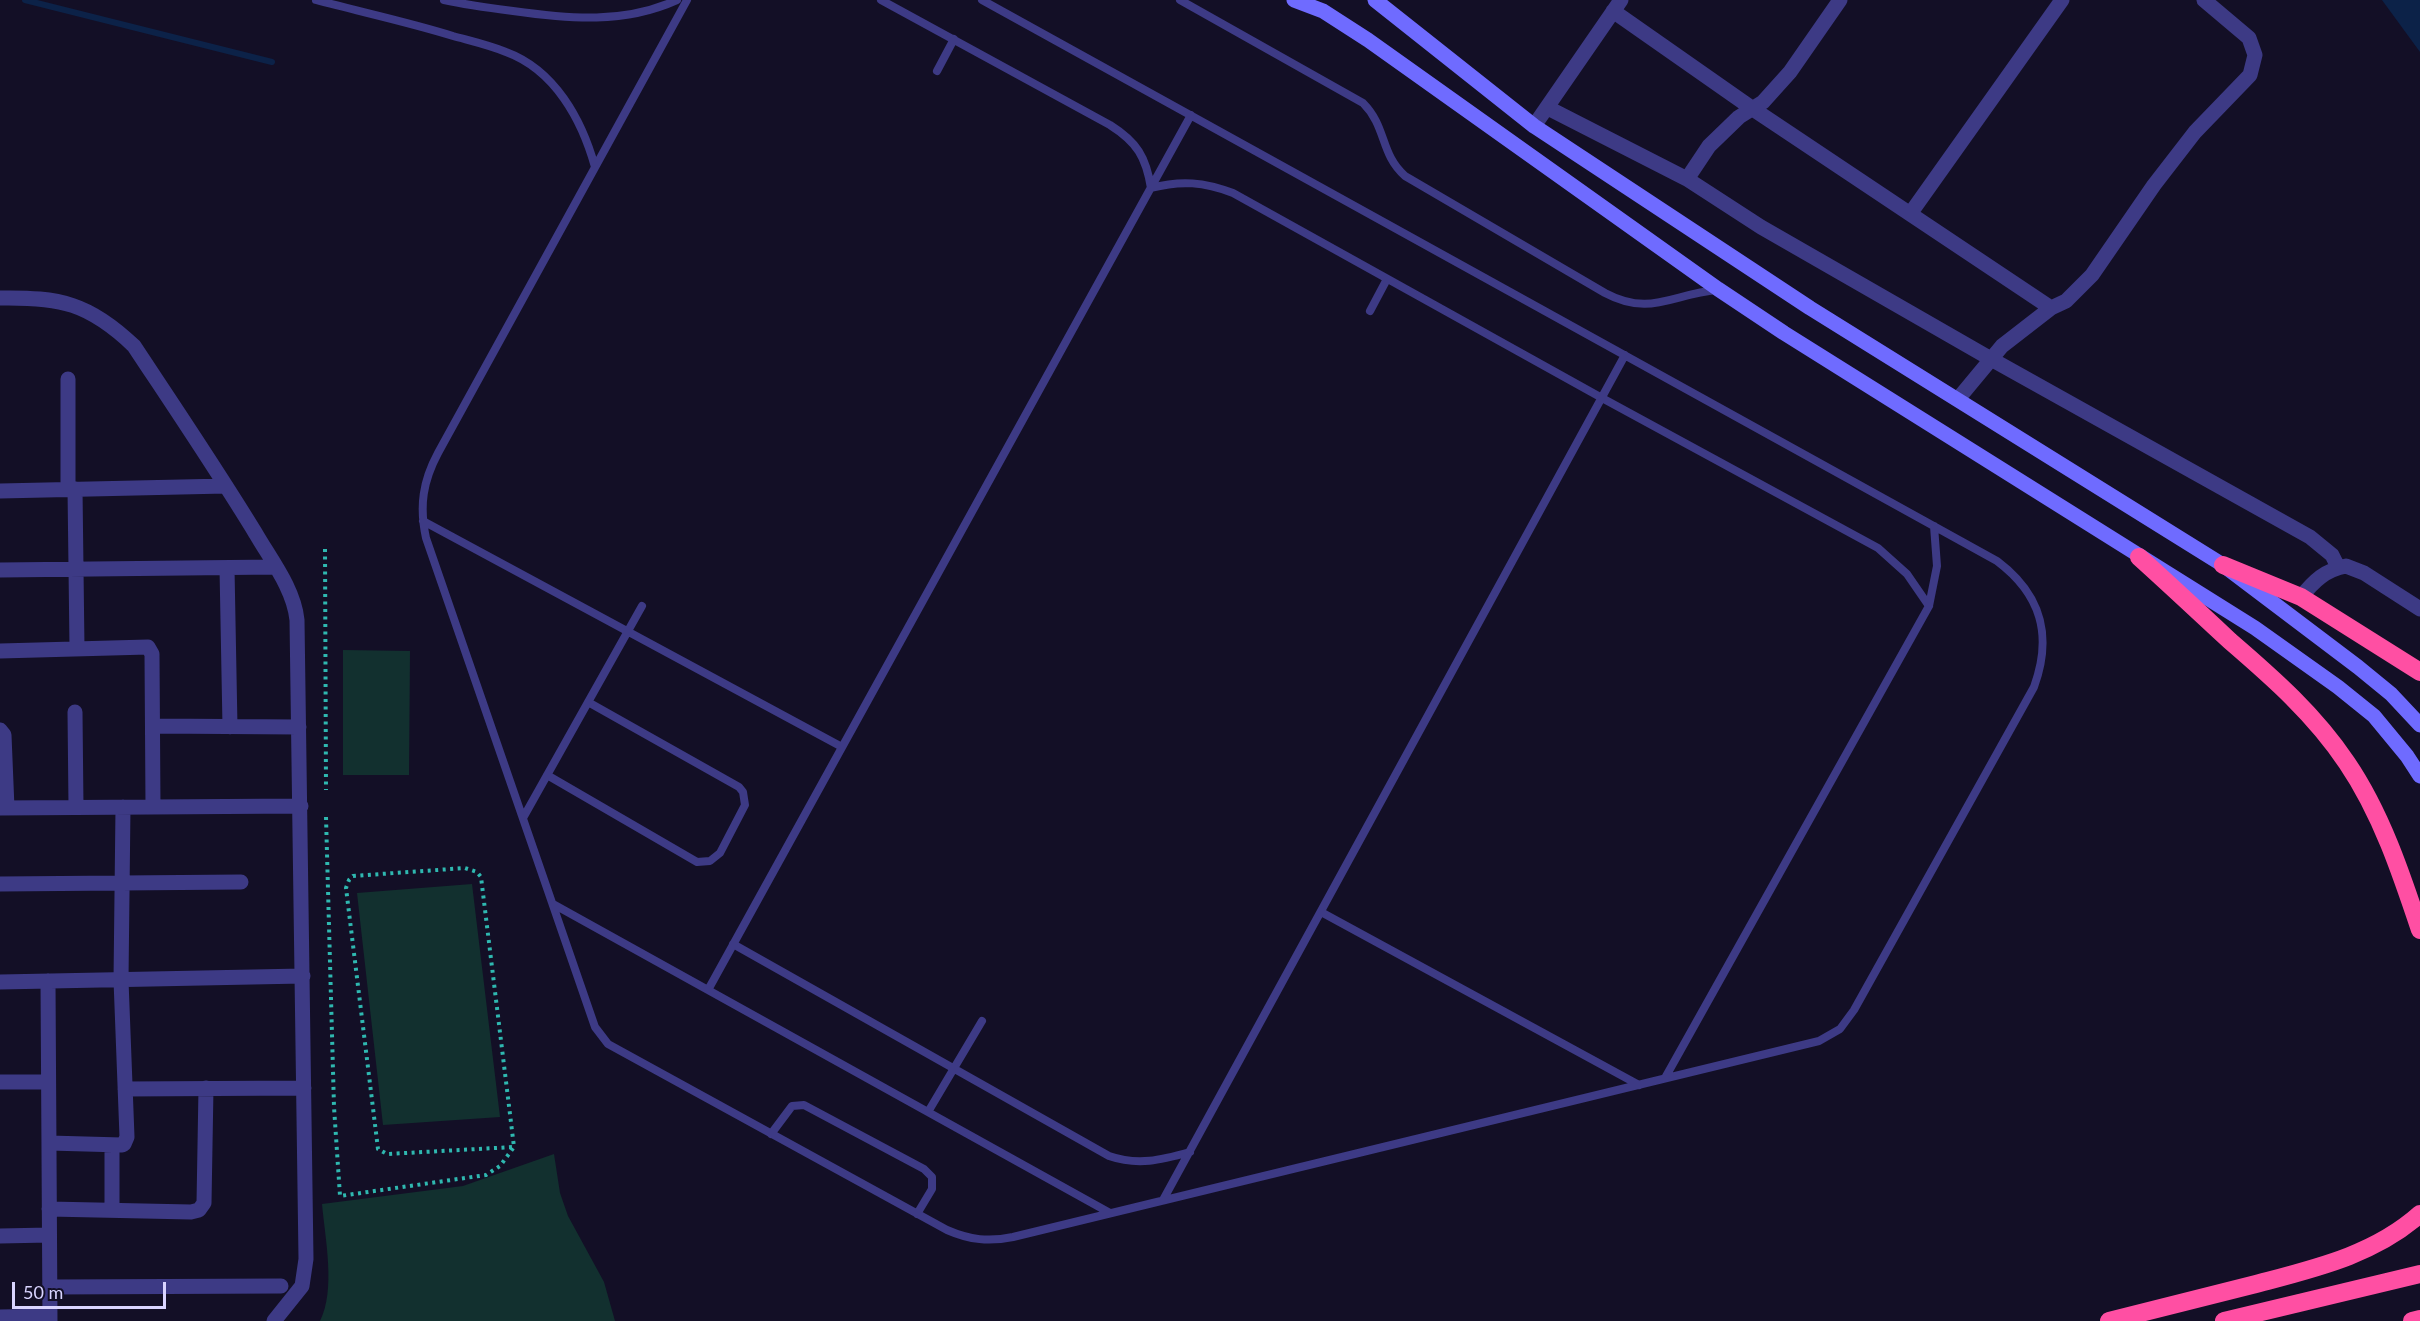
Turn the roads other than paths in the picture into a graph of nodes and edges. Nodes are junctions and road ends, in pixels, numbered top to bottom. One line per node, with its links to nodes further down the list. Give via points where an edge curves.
1 (315, 0): 20 (lane, via 439,31 508,52 527,63 547,79 573,112)
2 (444, 0): 3 (lane, via 581,19 637,14)
3 (678, 0)
4 (687, 0): 20 (lane)
5 (881, 0): 14 (lane)
6 (982, 0): 18 (lane)
7 (1180, 0): 25 (lane, via 1363,103 1378,121 1392,162 1405,176 1605,293 1626,303 1650,305)
8 (1294, 0): 25 (main road, via 1323,10 1368,40)
9 (1375, 0): 19 (main road)
10 (1840, 0): 17 (street, via 1790,72 1763,102)
11 (2062, 0): 23 (street)
12 (2204, 0): 27 (street, via 2249,38 2255,55 2250,75 2195,132 2092,275 2066,301)
13 (1617, 5): 16 (street); 17 (street)
14 (954, 39): 15 (lane); 22 (lane, via 1126,136 1148,168)
15 (937, 71)
16 (1548, 108): 19 (street); 21 (street)
17 (1752, 108): 21 (street, via 1708,146); 23 (street)
18 (1191, 115): 22 (lane); 29 (lane)
19 (1534, 126): 33 (main road, via 1810,308)
20 (595, 167): 37 (lane, via 429,469 424,486)
21 (1687, 179): 30 (street, via 1761,227)
22 (1151, 188): 24 (lane, via 1171,183 1214,185); 61 (lane)
23 (1910, 214): 27 (street)
24 (1387, 279): 28 (lane); 32 (lane)
25 (1718, 290): 39 (main road)
26 (0, 298): 34 (street, via 59,300 94,315 121,334 134,346)
27 (2050, 308): 30 (street)
28 (1370, 311)
29 (1625, 355): 32 (lane); 38 (lane)
30 (1991, 359): 33 (street); 42 (street, via 2310,537 2332,555)
31 (68, 379): 35 (street)
32 (1602, 398): 48 (lane, via 1878,548 1907,574); 74 (lane)
33 (1958, 399): 40 (main road)
34 (226, 486): 35 (street); 41 (street)
35 (72, 489): 36 (street); 44 (street)
36 (0, 491)
37 (423, 521): 50 (lane); 69 (lane)
38 (1934, 526): 48 (lane, via 1937,566); 84 (lane, via 1997,561 2033,600 2043,634 2040,670 2034,687 1840,1029 1819,1041)
39 (2139, 557): 63 (main road, via 2256,628 2338,687 2374,716); 75 (highway, via 2317,721 2348,763 2373,809)
40 (2223, 565): 46 (highway); 56 (main road, via 2358,667)
41 (276, 567): 43 (street); 59 (street, via 296,612)
42 (2338, 567): 46 (street, via 2316,579); 49 (street, via 2364,573)
43 (227, 568): 44 (street); 58 (street)
44 (75, 569): 45 (street); 51 (street)
45 (0, 570)
46 (2301, 597): 53 (highway)
47 (642, 606): 50 (lane)
48 (1929, 606): 84 (lane)
49 (2420, 609)
50 (627, 632): 54 (lane); 61 (lane)
51 (77, 648): 52 (street); 57 (street, via 148,647 152,654)
52 (0, 651)
53 (2420, 672)
54 (588, 702): 62 (lane); 62 (lane, via 739,787 745,804 720,853 710,861 697,862)
55 (75, 712): 65 (street)
56 (2420, 725)
57 (153, 726): 58 (street); 67 (street)
58 (230, 727): 59 (street)
59 (299, 727): 64 (street)
60 (0, 730): 68 (street, via 4,735)
61 (842, 747): 76 (lane)
62 (547, 775): 69 (lane)
63 (2420, 776)
64 (301, 806): 67 (street); 77 (street)
65 (76, 807): 66 (street); 68 (street)
66 (123, 807): 67 (street); 71 (street)
67 (153, 807)
68 (3, 808)
69 (523, 818): 73 (lane)
70 (241, 882): 71 (street)
71 (123, 883): 72 (street); 78 (street)
72 (0, 884)
73 (553, 904): 81 (lane); 92 (lane, via 595,1027 608,1044)
74 (1321, 912): 87 (lane); 95 (lane)
75 (2420, 930)
76 (733, 944): 81 (lane); 83 (lane)
77 (303, 976): 78 (street); 89 (street)
78 (121, 980): 79 (street); 90 (street)
79 (48, 981): 80 (street); 86 (street)
80 (0, 982)
81 (708, 990): 91 (lane)
82 (982, 1022): 83 (lane)
83 (954, 1069): 91 (lane); 95 (lane, via 1109,1156 1143,1163)
84 (1665, 1078): 87 (lane)
85 (0, 1082): 86 (street)
86 (48, 1082): 93 (street)
87 (1639, 1084): 96 (lane)
88 (206, 1088): 89 (street); 90 (street); 98 (street, via 202,1207 191,1212)
89 (304, 1088): 110 (street, via 306,1273 298,1292)
90 (125, 1089): 94 (street, via 127,1137 124,1144)
91 (928, 1112): 99 (lane)
92 (771, 1134): 100 (lane); 100 (lane, via 792,1106 804,1105 924,1169 932,1177 932,1189)
93 (49, 1143): 94 (street); 97 (street)
94 (112, 1145): 98 (street)
95 (1190, 1152): 96 (lane)
96 (1163, 1200): 99 (lane)
97 (49, 1209): 98 (street); 102 (street)
98 (112, 1210)
99 (1110, 1213): 100 (lane, via 986,1241 960,1236)
100 (917, 1214)
101 (2420, 1214): 111 (highway, via 2359,1253)
102 (50, 1235): 103 (street); 106 (street)
103 (0, 1236)
104 (2420, 1274): 112 (highway)
105 (281, 1286): 106 (street)
106 (50, 1287): 108 (street)
107 (0, 1317): 108 (street)
108 (50, 1318)
109 (2420, 1319): 113 (highway)
110 (274, 1321)
111 (2109, 1321)
112 (2224, 1321)
113 (2412, 1321)

